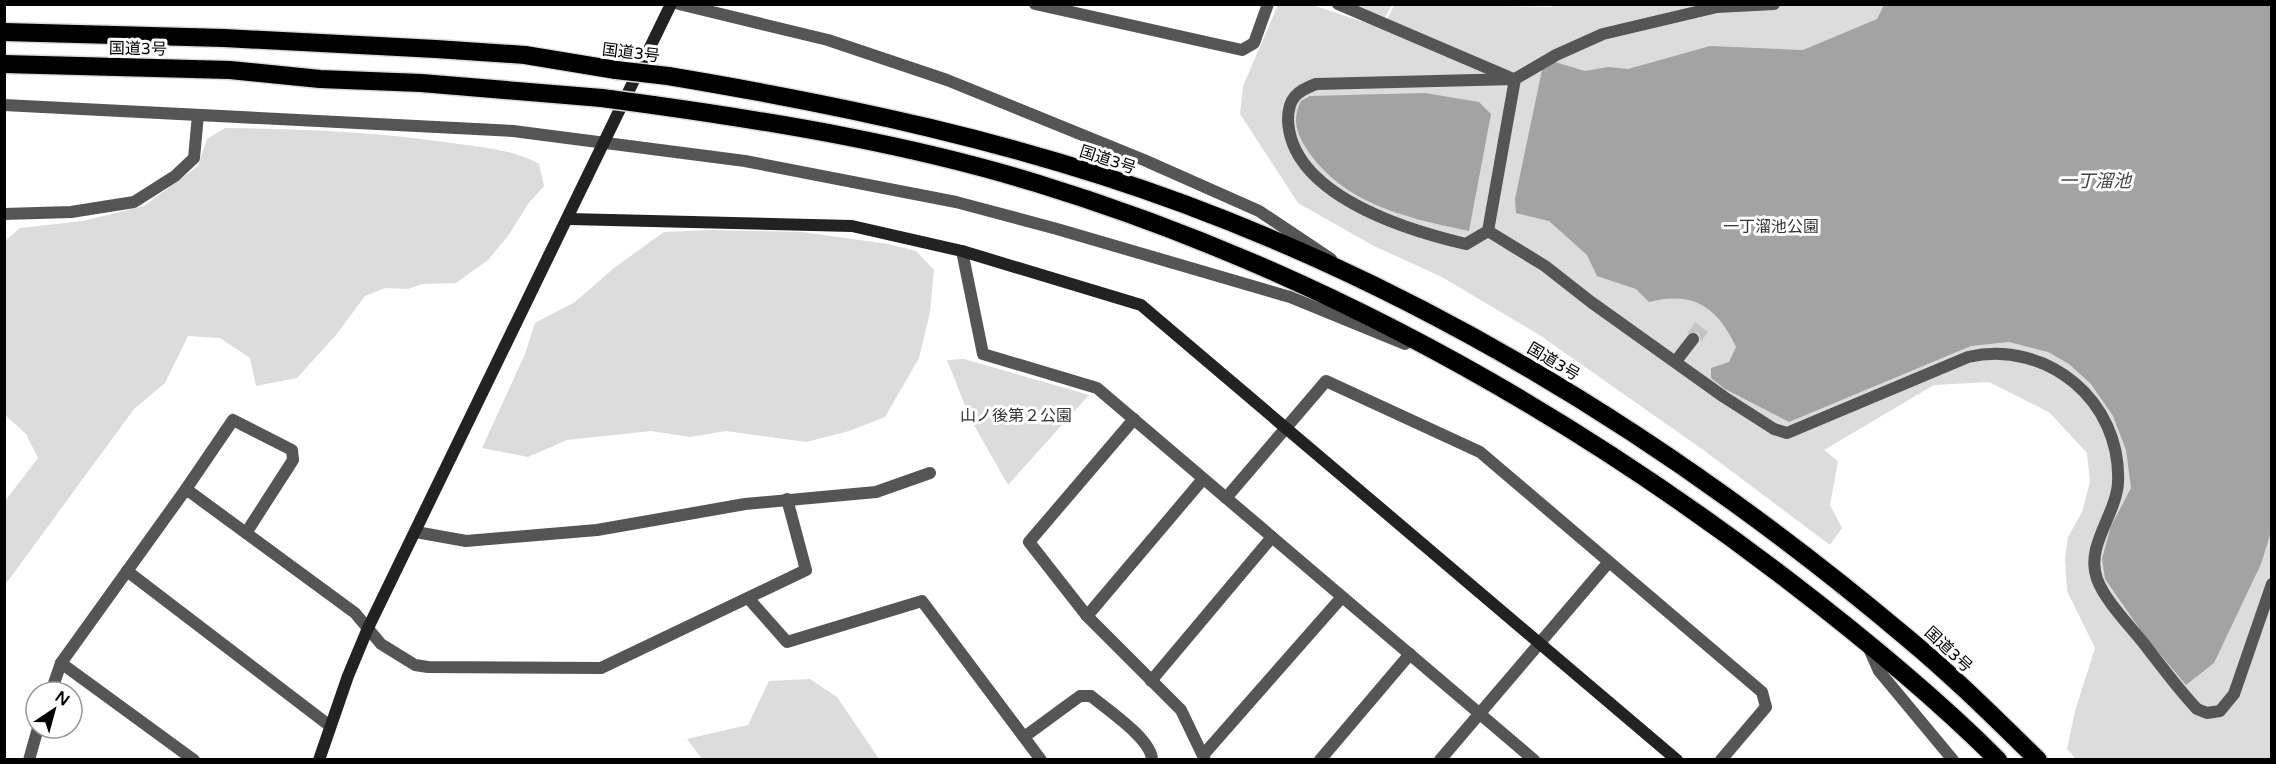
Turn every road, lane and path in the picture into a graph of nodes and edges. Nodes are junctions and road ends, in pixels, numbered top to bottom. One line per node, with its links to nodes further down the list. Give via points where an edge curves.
1 (671, 4): 12 (street)
2 (679, 4): 17 (street, via 828,39 958,84 1259,211)
3 (1035, 4): 4 (street, via 1242,50 1254,43)
4 (1268, 4)
5 (1338, 4): 9 (street)
6 (1774, 4): 9 (street, via 1717,7 1603,34)
7 (4, 32): 17 (highway, 国道3号, bridge, via 224,38 525,55 777,94 1048,159 1260,233)
8 (4, 64): 20 (highway, 国道3号, bridge, via 230,70 602,98 765,121 918,152 1033,182 1255,261)
9 (1515, 79): 15 (street); 15 (street, via 1316,84 1299,90 1288,107 1293,144 1332,192 1355,205 1449,240 1466,244)
10 (4, 105): 11 (street)
11 (198, 115): 12 (street, via 513,131); 13 (street, via 194,158 176,176 134,202 72,212)
12 (604, 142): 14 (street); 20 (street, via 745,161 956,202 1290,297)
13 (4, 214)
14 (569, 219): 16 (street, via 852,226); 28 (street)
15 (1488, 231): 19 (street, via 1545,266)
16 (962, 251): 21 (street, via 982,354 1097,388); 22 (street, via 1142,305)
17 (1365, 281): 61 (highway, 国道3号, via 1502,352 1722,493 1910,639)
18 (1693, 339): 19 (street)
19 (1676, 361): 33 (street, via 1743,409 1787,433 1968,357 1989,352 2037,359 2061,371 2084,391 2100,416 2117,460 2118,486 2094,564 2097,580 2181,693 2206,713 2225,708 2234,694)
20 (1485, 377): 38 (highway, 国道3号, via 1606,451 1724,531)
21 (1134, 419): 24 (street); 36 (street, via 1029,542)
22 (1287, 428): 26 (street); 31 (street, via 1326,381 1480,452); 39 (street)
23 (930, 473): 27 (street, via 876,492)
24 (1203, 479): 26 (street); 36 (street)
25 (186, 489): 29 (street); 29 (street, via 233,420 292,450 293,460); 32 (street)
26 (1226, 498): 30 (street)
27 (787, 499): 28 (street, via 597,530 466,541); 35 (street, via 806,570)
28 (416, 532): 37 (street)
29 (246, 533): 37 (street, via 355,613)
30 (1272, 537): 34 (street); 43 (street)
31 (1608, 563): 39 (street); 58 (street, via 1762,692 1766,707)
32 (127, 571): 41 (street); 45 (street)
33 (2271, 584)
34 (1342, 597): 40 (street); 48 (street)
35 (749, 598): 37 (street, via 601,668 415,665 381,644); 46 (street, via 787,642 922,601)
36 (1087, 616): 43 (street)
37 (368, 628): 45 (street)
38 (1866, 641): 59 (street, via 1879,671); 60 (highway, 国道3号)
39 (1539, 642): 44 (street); 57 (street)
40 (1410, 654): 44 (street); 54 (street)
41 (61, 663): 42 (street); 50 (street)
42 (55, 680)
43 (1151, 681): 48 (street, via 1181,710)
44 (1480, 713): 55 (street); 56 (street)
45 (330, 726): 51 (street)
46 (1024, 737): 52 (street); 53 (street, via 1080,696 1091,696 1141,738)
47 (35, 740): 49 (street)
48 (1204, 757)
49 (29, 759)
50 (194, 759)
51 (320, 759)
52 (1041, 759)
53 (1152, 759)
54 (1320, 759)
55 (1440, 759)
56 (1534, 759)
57 (1677, 759)
58 (1721, 759)
59 (1953, 759)
60 (1998, 759)
61 (2038, 759)

